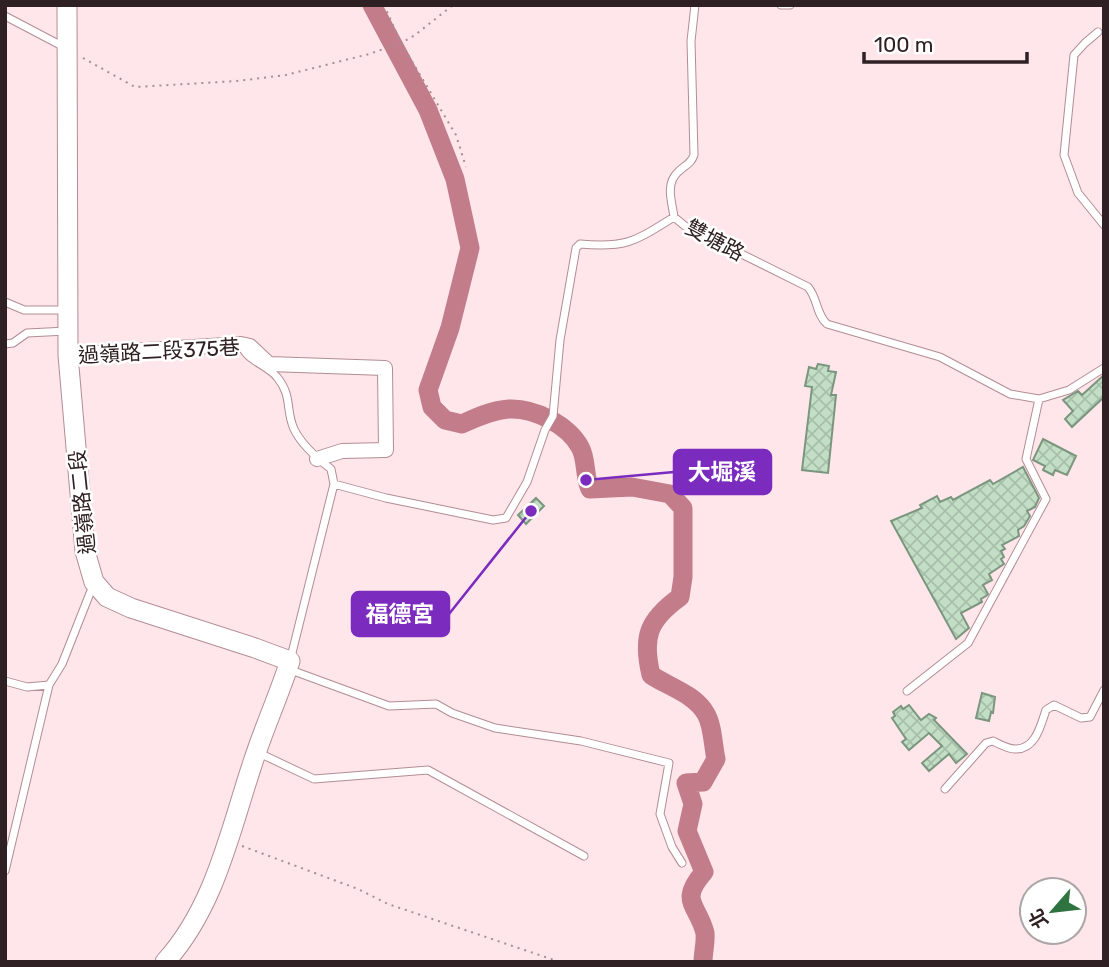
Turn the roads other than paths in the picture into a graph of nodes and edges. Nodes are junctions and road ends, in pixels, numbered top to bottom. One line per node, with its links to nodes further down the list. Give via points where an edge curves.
1 (67, 5): 7 (street, 過嶺路二段)
2 (695, 5): 8 (lane, via 691,41 694,155 670,184)
3 (781, 5): 4 (lane)
4 (790, 5)
5 (5, 16): 7 (lane)
6 (1098, 32): 9 (lane, via 1074,55 1064,155 1078,193)
7 (67, 48): 11 (street, 過嶺路二段)
8 (674, 217): 17 (lane, 雙塘路, via 807,287 827,324 940,357 1010,394); 19 (lane, 雙塘路, via 632,241 576,248 553,416 522,494 506,518 386,498)
9 (1104, 225)
10 (5, 302): 11 (lane, via 24,310)
11 (67, 310): 12 (street, 過嶺路二段)
12 (67, 331): 13 (lane, via 27,333); 15 (street, 過嶺路二段)
13 (5, 344)
14 (241, 344): 15 (street, 過嶺路二段375巷); 18 (lane, via 244,353 275,374 288,394 294,428); 18 (street, 過嶺路二段375巷, via 250,346 269,364 385,368 386,450 342,451)
15 (68, 355): 20 (street, 過嶺路二段, via 85,551)
16 (1104, 368): 17 (lane, via 1069,390)
17 (1039, 400): 25 (lane, via 1026,459 1046,499 968,643)
18 (317, 459): 19 (lane, via 331,469)
19 (334, 484): 21 (lane)
20 (94, 582): 21 (street, 過嶺路二段, via 107,597 131,608 255,648); 23 (lane, via 62,664)
21 (289, 665): 26 (street); 29 (lane, via 389,706 436,704 495,728 582,741 669,763 660,814)
22 (5, 681): 23 (lane, via 27,687)
23 (49, 685): 30 (lane)
24 (1104, 690): 27 (lane, via 1090,718 1054,705 1046,710 1036,738 1022,748 986,743)
25 (907, 691)
26 (256, 752): 28 (lane, via 314,779 428,771); 31 (street, via 212,886)
27 (945, 789)
28 (584, 856)
29 (682, 863)
30 (5, 871)
31 (165, 962)

